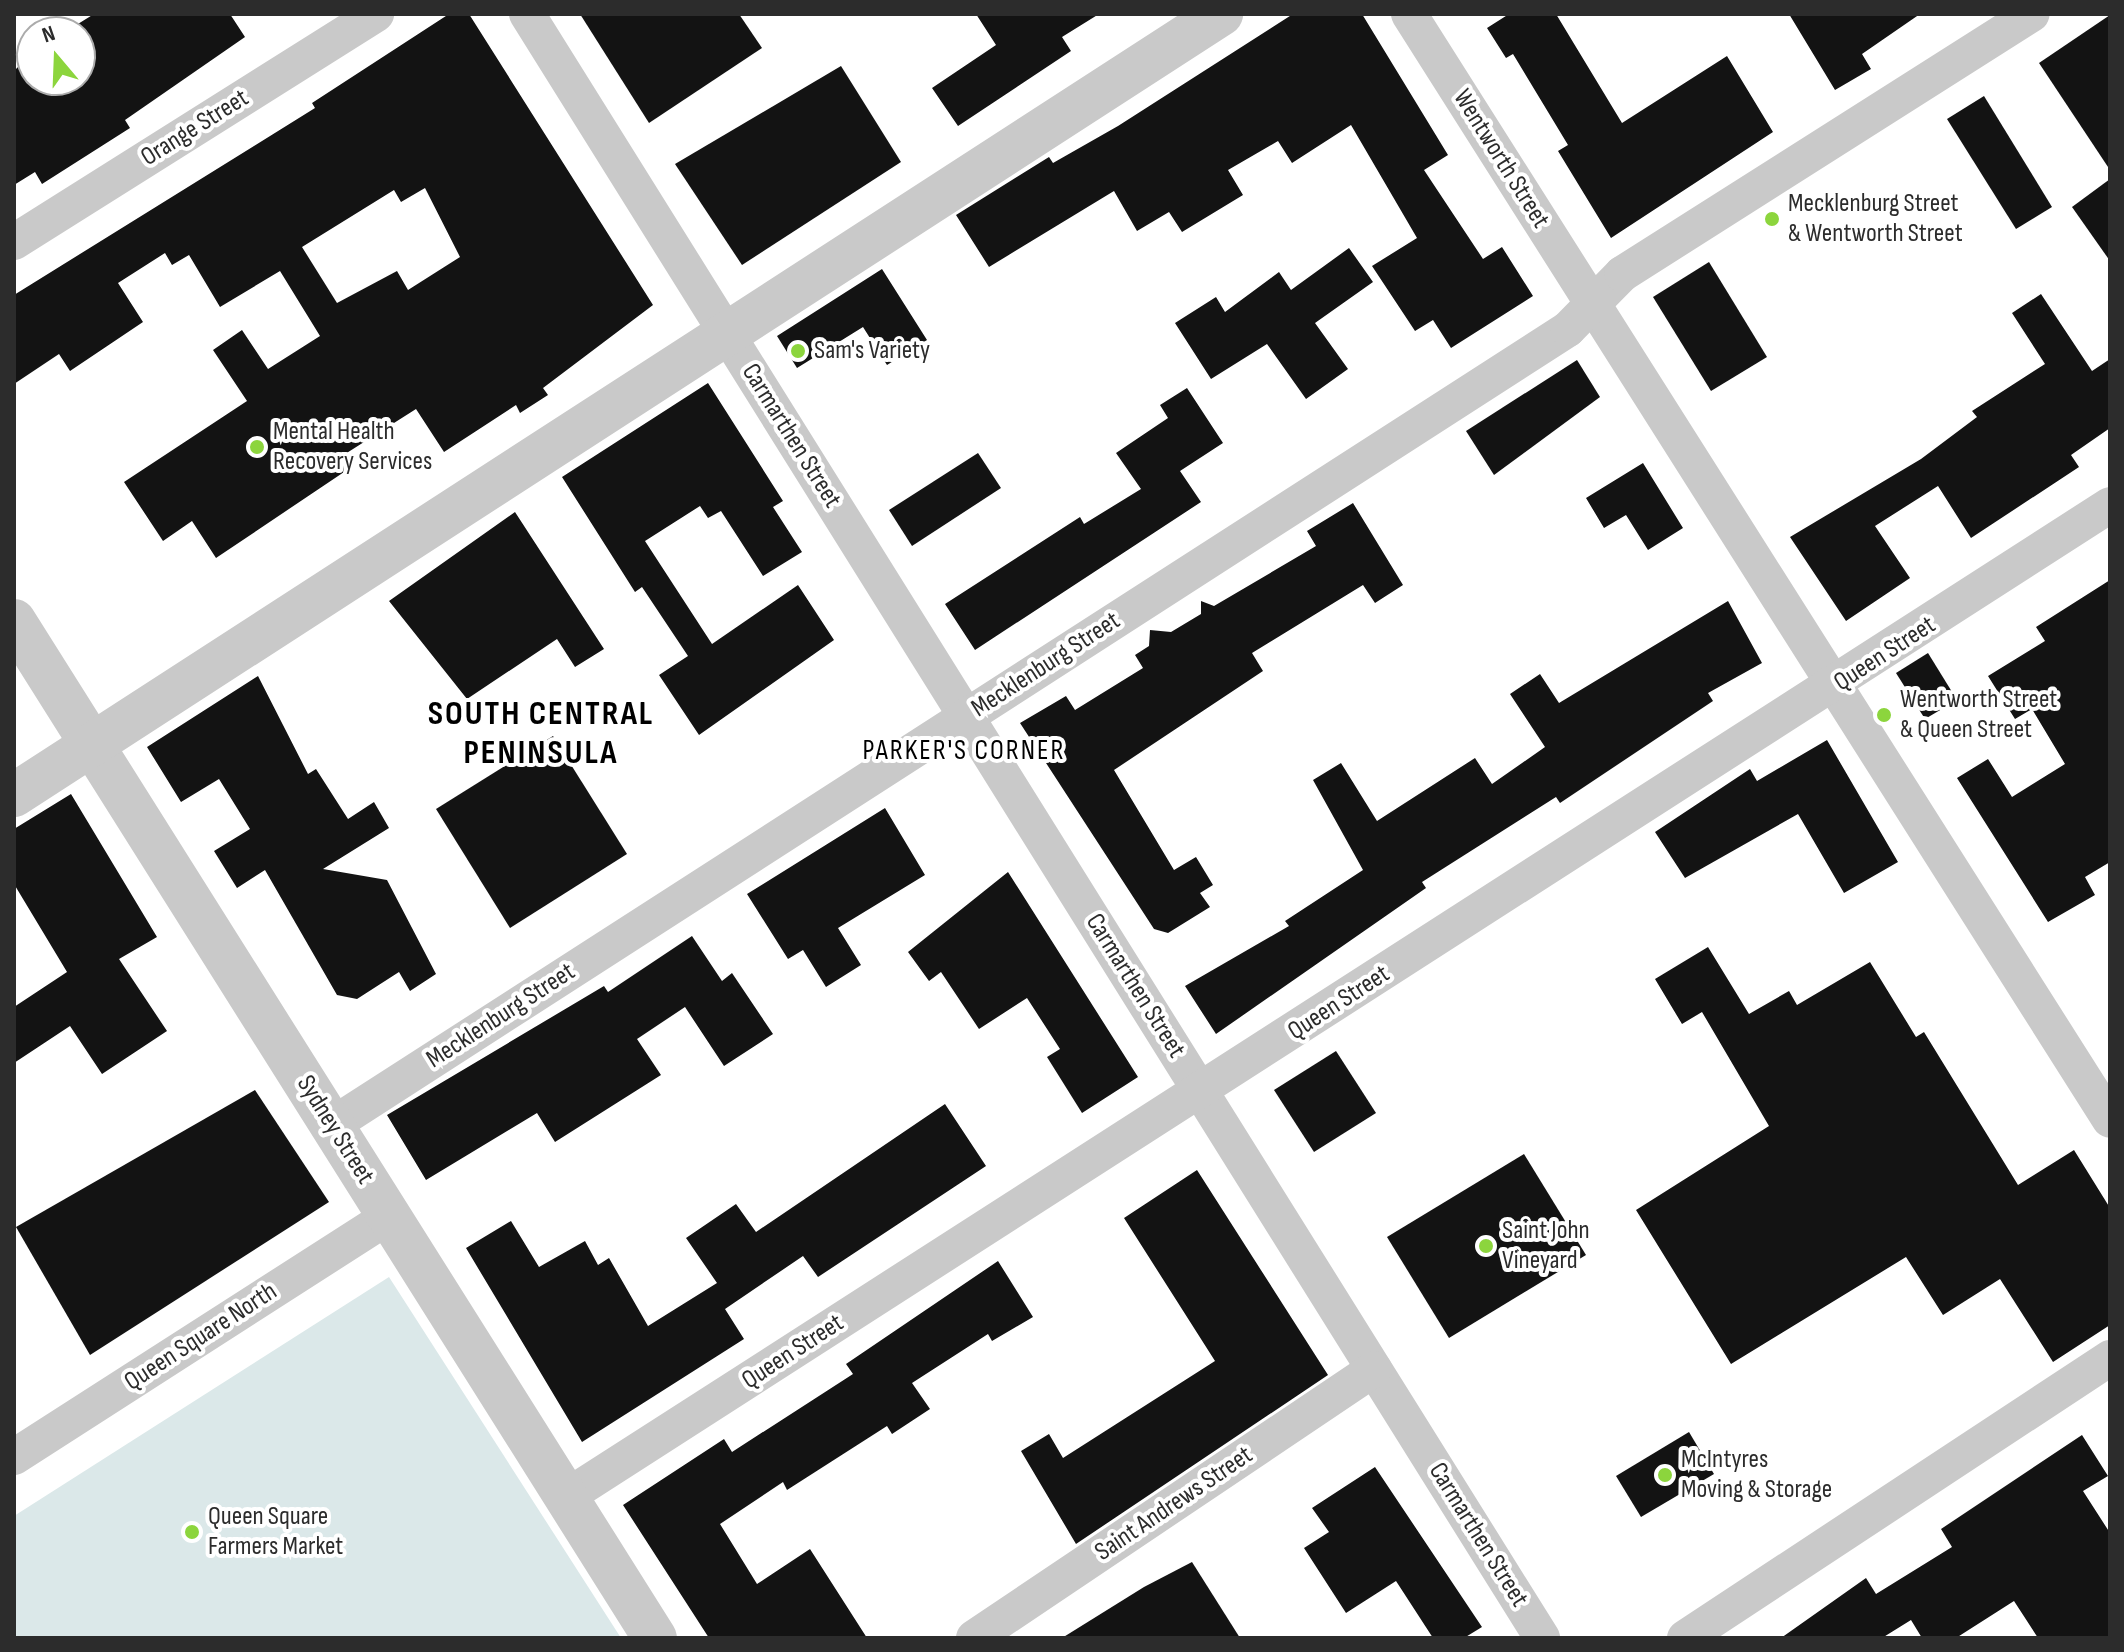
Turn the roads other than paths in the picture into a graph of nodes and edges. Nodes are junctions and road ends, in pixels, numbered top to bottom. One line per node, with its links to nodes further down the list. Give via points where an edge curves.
1 (376, 14): 6 (street, Orange Street)
2 (527, 14): 8 (street, Carmarthen Street)
3 (1221, 14): 8 (street)
4 (1409, 14): 7 (street, Wentworth Street)
5 (2031, 14): 7 (street, Mecklenburg Street, via 1622,274)
6 (14, 242)
7 (1593, 303): 11 (street, Wentworth Street); 12 (street, Mecklenburg Street, via 1568,329)
8 (727, 333): 12 (street, Carmarthen Street); 13 (street)
9 (2110, 505): 11 (street, Queen Street)
10 (14, 621): 13 (street, Sydney Street)
11 (1835, 687): 15 (street, Queen Street); 16 (street, Wentworth Street)
12 (966, 717): 15 (street, Carmarthen Street); 17 (street, Mecklenburg Street)
13 (91, 744): 14 (street); 17 (street, Sydney Street)
14 (14, 795)
15 (1201, 1092): 20 (street, Carmarthen Street); 22 (street, Queen Street)
16 (2110, 1120)
17 (332, 1125): 18 (street, Sydney Street)
18 (389, 1216): 21 (street, Queen Square North); 22 (street, Sydney Street)
19 (2110, 1358): 26 (street)
20 (1374, 1369): 24 (street, Saint Andrews Street); 25 (street, Carmarthen Street)
21 (14, 1457)
22 (566, 1497): 23 (street, Sydney Street)
23 (655, 1638)
24 (974, 1638)
25 (1542, 1638)
26 (1685, 1638)

